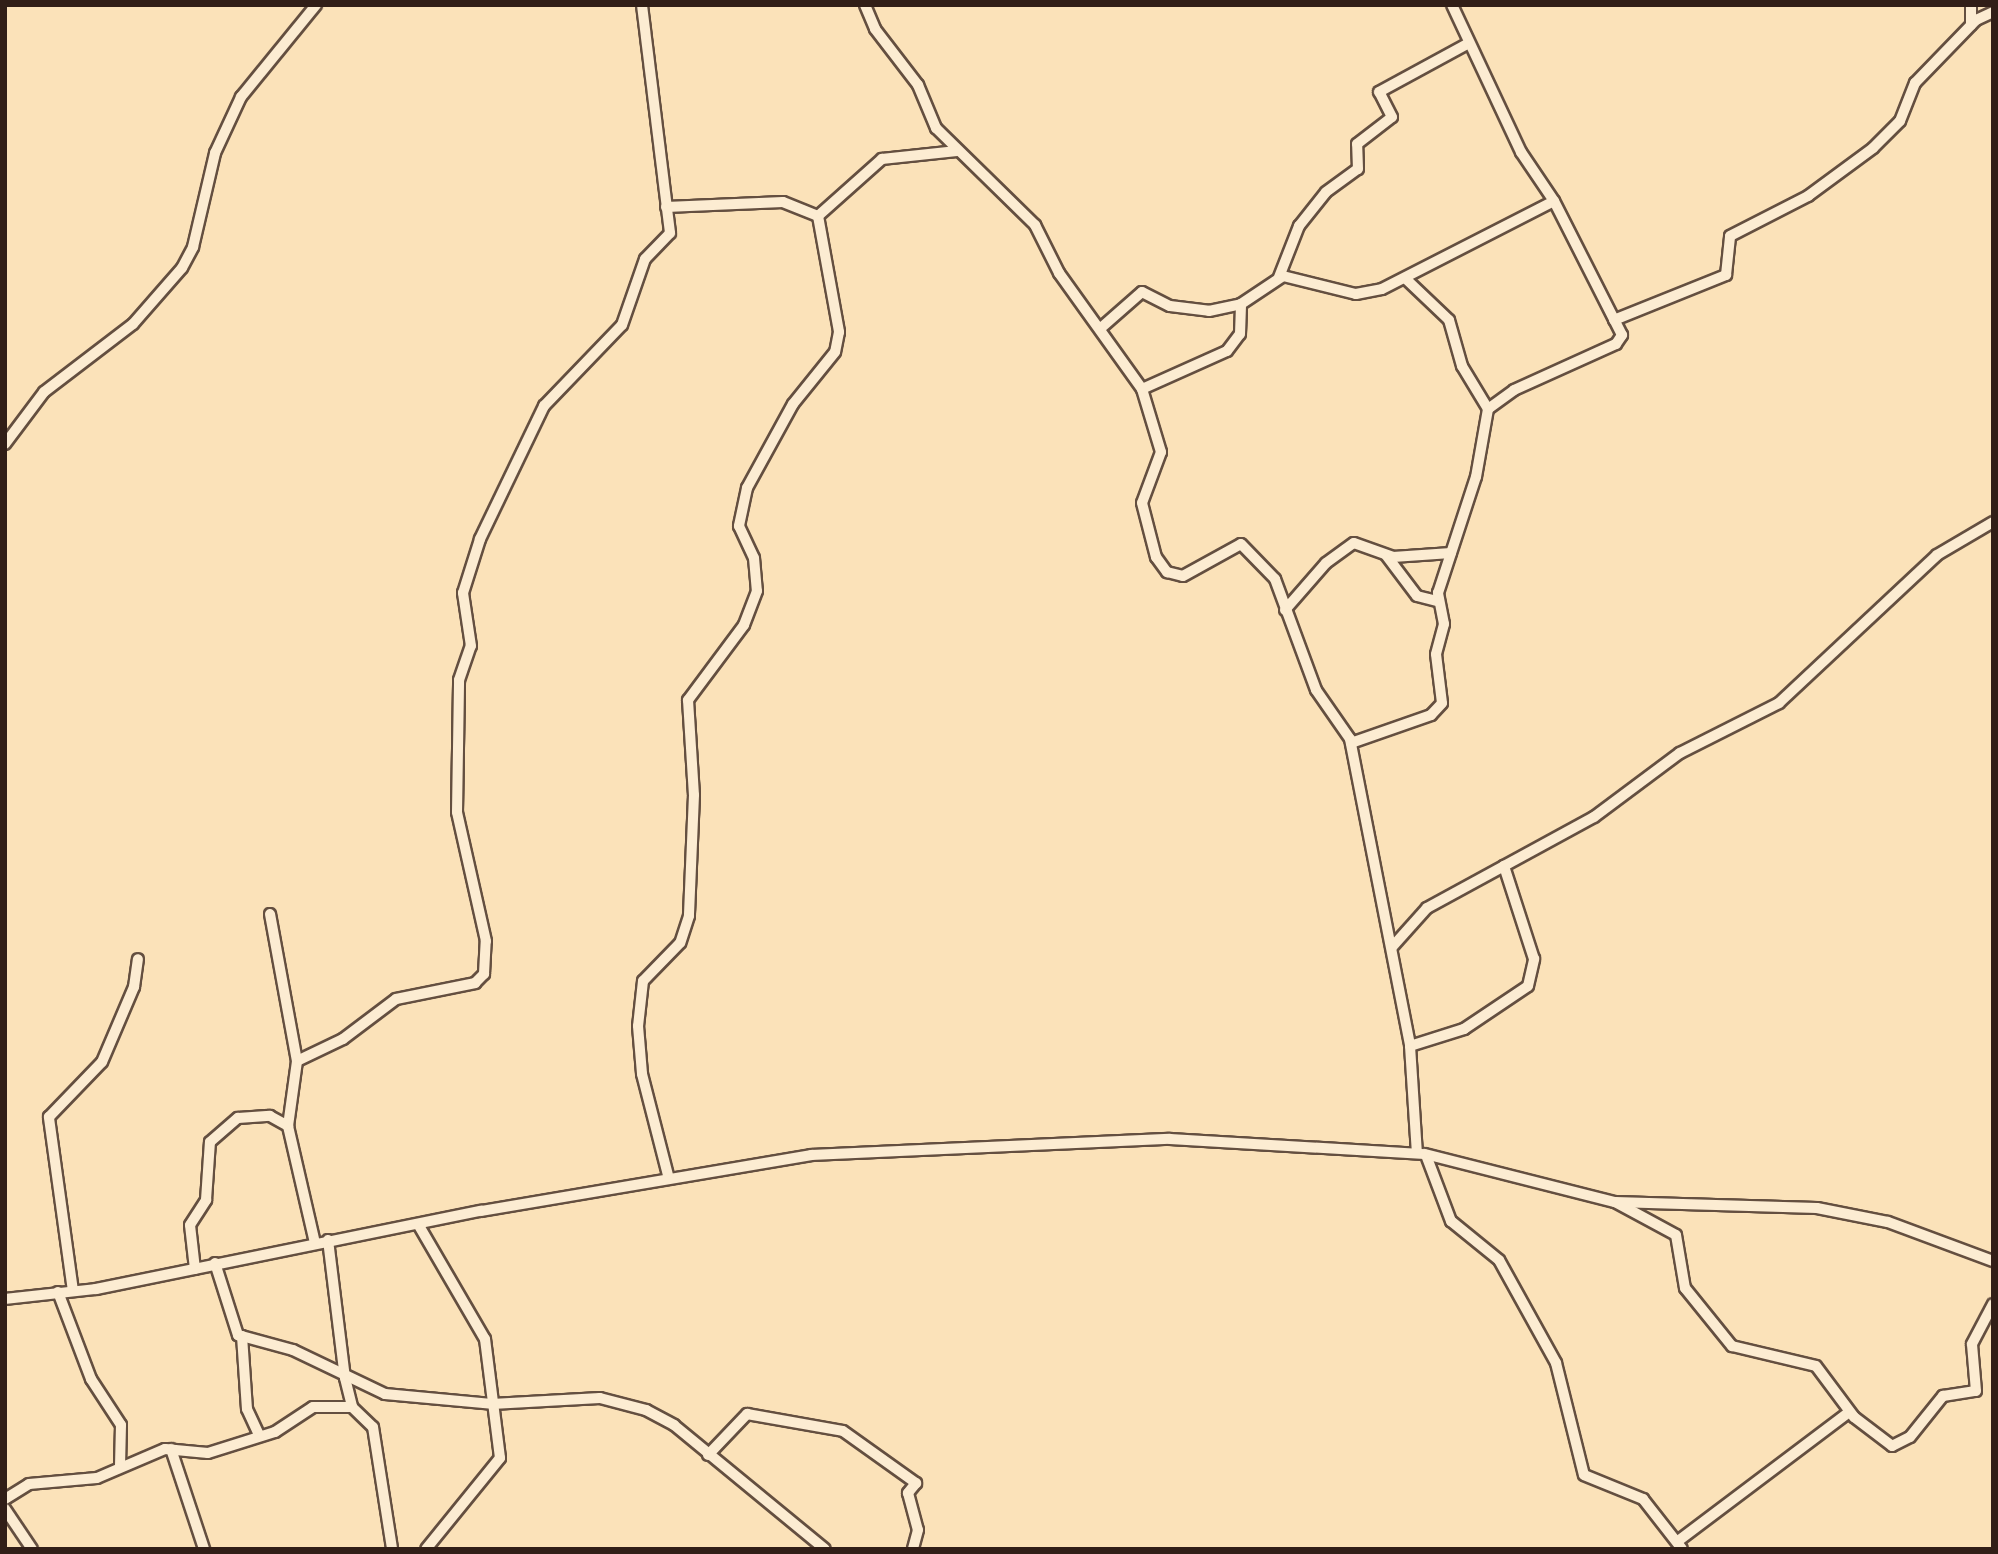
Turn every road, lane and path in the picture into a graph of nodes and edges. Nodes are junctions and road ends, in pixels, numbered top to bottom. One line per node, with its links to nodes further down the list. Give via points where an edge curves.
1 (316, 5): 20 (street, via 241,97 215,153 193,247 182,268 133,324 44,392)
2 (642, 5): 11 (street)
3 (866, 5): 9 (street, via 875,29 918,85 936,128)
4 (1452, 5): 8 (street)
5 (1972, 5): 7 (street)
6 (1993, 12): 7 (street)
7 (1971, 25): 16 (street, via 1915,82 1900,121 1873,148 1808,196 1730,236 1726,275)
8 (1469, 43): 10 (street, via 1521,152); 13 (street, via 1379,92 1392,117 1357,144 1358,169 1326,191 1299,226)
9 (957, 151): 12 (street, via 882,159); 17 (street, via 1035,225 1059,273)
10 (1554, 201): 14 (street); 16 (street)
11 (666, 207): 12 (street, via 783,202); 32 (street, via 670,233 645,259 622,325 544,406 466,576 463,607 471,646 458,680 456,794 486,941 484,974 475,983 396,999 344,1039)
12 (818, 216): 35 (street, via 837,345 793,404 741,501 739,526 754,558 757,590 744,625 690,691 689,916 680,943 646,975 639,1003 642,1074)
13 (1279, 277): 14 (street, via 1356,293); 15 (street)
14 (1407, 280): 19 (street, via 1449,320 1462,366)
15 (1241, 304): 17 (street, via 1195,310 1142,292); 18 (street, via 1240,334 1227,351)
16 (1614, 320): 19 (street, via 1622,335 1616,344 1514,390)
17 (1102, 327): 18 (street)
18 (1142, 389): 25 (street, via 1161,452 1142,493 1142,521 1156,557 1167,572 1183,576 1241,544 1272,573)
19 (1488, 410): 22 (street, via 1476,477)
20 (5, 444)
21 (1993, 523): 27 (street, via 1937,555 1779,704 1680,753 1594,817)
22 (1451, 553): 23 (street); 24 (street)
23 (1386, 555): 24 (street, via 1417,596); 25 (street, via 1361,543 1344,547)
24 (1437, 601): 26 (street, via 1444,624 1436,654 1442,703 1431,715)
25 (1285, 610): 26 (street, via 1316,690)
26 (1352, 744): 29 (street, via 1374,877)
27 (1504, 866): 29 (street, via 1427,908); 31 (street, via 1534,960 1528,986 1464,1029)
28 (270, 914): 32 (street)
29 (1393, 946): 31 (street)
30 (138, 959): 43 (street, via 134,987 102,1062 48,1117)
31 (1410, 1046): 34 (street)
32 (297, 1061): 33 (street)
33 (288, 1126): 39 (street); 42 (street, via 270,1116 237,1118 210,1142 206,1200 190,1225)
34 (1422, 1154): 35 (street, via 1170,1139 892,1147); 36 (street); 60 (street, via 1451,1221 1499,1260 1556,1363 1584,1475 1643,1499)
35 (669, 1179): 37 (street)
36 (1615, 1202): 40 (street, via 1817,1208 1888,1222); 53 (street, via 1676,1235 1685,1288 1731,1346 1816,1366)
37 (418, 1224): 38 (street); 49 (street, via 485,1339)
38 (328, 1240): 39 (street); 48 (street)
39 (315, 1243): 41 (street)
40 (1993, 1261)
41 (215, 1263): 42 (street); 47 (street, via 231,1325)
42 (195, 1269): 43 (street)
43 (73, 1291): 44 (street)
44 (58, 1292): 45 (street); 57 (street, via 91,1379 121,1425)
45 (5, 1299)
46 (1993, 1304): 53 (street, via 1972,1344 1975,1392 1943,1396 1898,1447)
47 (242, 1336): 48 (street, via 293,1350); 54 (street, via 247,1409)
48 (345, 1378): 51 (street, via 385,1394); 52 (street)
49 (492, 1391): 50 (street); 51 (street)
50 (508, 1402): 51 (street); 56 (street, via 600,1398 633,1405 674,1425)
51 (492, 1404): 64 (street, via 498,1465)
52 (352, 1407): 54 (street, via 313,1407); 63 (street, via 373,1427)
53 (1849, 1412): 60 (street)
54 (259, 1435): 55 (street, via 208,1453)
55 (172, 1449): 57 (street); 62 (street, via 184,1471)
56 (708, 1455): 65 (street); 66 (street, via 747,1414 843,1431 916,1483 908,1493 918,1530)
57 (120, 1467): 58 (street, via 97,1478 29,1484)
58 (5, 1499)
59 (5, 1509): 61 (street)
60 (1680, 1545)
61 (32, 1549)
62 (204, 1549)
63 (392, 1549)
64 (426, 1549)
65 (825, 1549)
66 (913, 1549)

